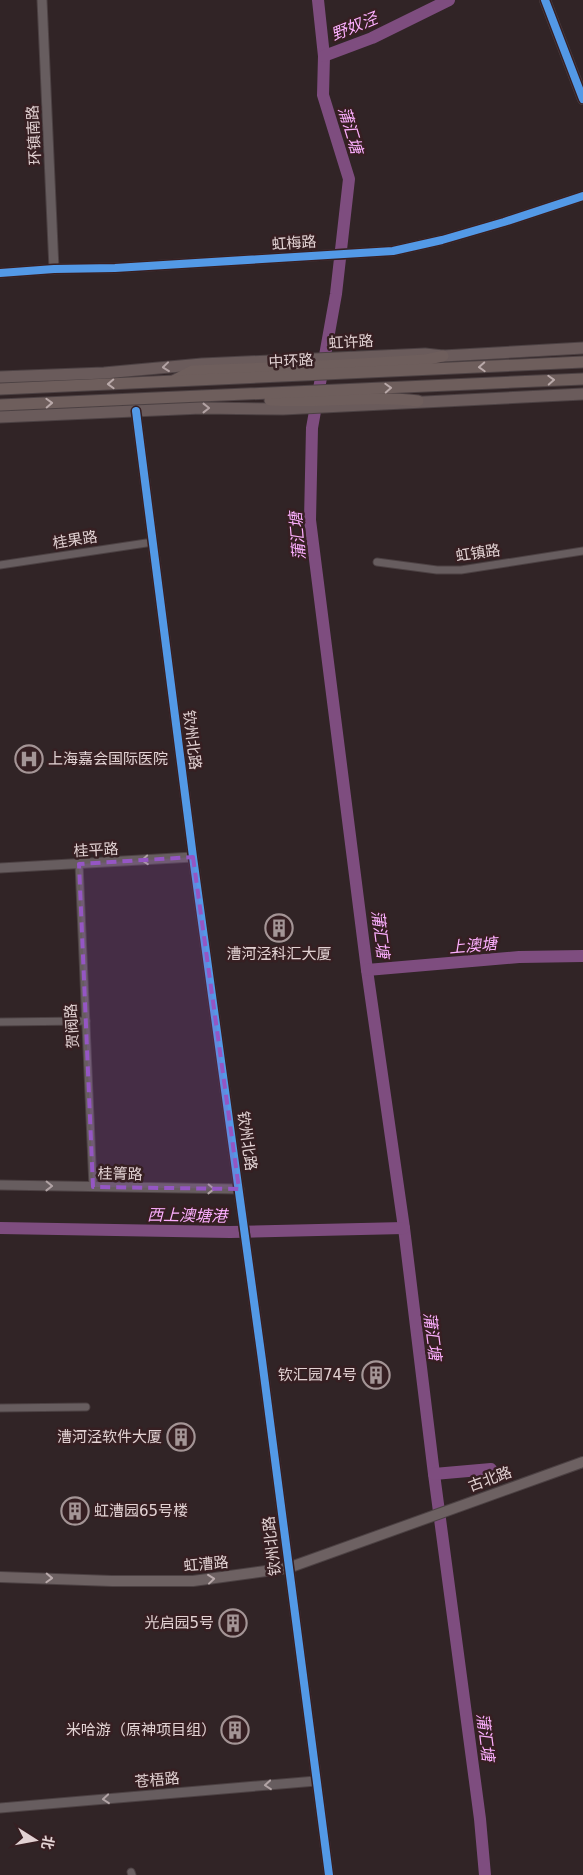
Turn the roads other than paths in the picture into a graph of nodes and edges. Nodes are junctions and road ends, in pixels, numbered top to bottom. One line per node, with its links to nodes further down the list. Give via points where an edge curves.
1 (42, 0): 5 (street, 环镇南路)
2 (545, 0): 3 (main road)
3 (583, 99)
4 (583, 196): 5 (street, 虹梅路, via 442,240 393,251)
5 (54, 269): 6 (street, 虹梅路)
6 (0, 273)
7 (583, 348): 8 (main road)
8 (443, 356): 10 (highway)
9 (583, 362): 10 (highway, 中环路, one-way to 10)
10 (343, 366): 11 (highway, 中环路); 11 (main road, 虹许路)
11 (301, 368): 12 (main road, 虹许路, one-way to 12, via 202,364 104,373); 14 (highway, 中环路, one-way to 14, via 172,382)
12 (0, 377)
13 (583, 379): 16 (highway, 中环路, one-way to 13)
14 (0, 389)
15 (583, 394): 18 (main road)
16 (339, 399): 17 (highway, 中环路); 17 (main road); 18 (highway)
17 (296, 401): 19 (highway, 中环路, one-way to 17, via 216,396); 20 (main road, one-way to 17)
18 (418, 401)
19 (0, 405)
20 (136, 411): 21 (main road); 22 (street, 钦州北路)
21 (0, 417)
22 (153, 542): 25 (street, 桂果路); 26 (street, 钦州北路)
23 (583, 551): 24 (street, 虹镇路, via 461,570)
24 (377, 562)
25 (0, 565)
26 (193, 857): 27 (street, 桂平路, one-way to 27); 33 (street, 钦州北路)
27 (79, 864): 28 (street, 桂平路); 29 (street, 贺阀路)
28 (0, 868)
29 (86, 1021): 30 (street); 32 (street, 贺阀路)
30 (0, 1022)
31 (0, 1185): 32 (street, 桂箐路, one-way to 32)
32 (93, 1187): 33 (street, 桂箐路, one-way to 33)
33 (239, 1189): 38 (street, 钦州北路)
34 (86, 1407): 35 (street)
35 (0, 1408)
36 (583, 1462): 37 (main road, 古北路)
37 (407, 1525): 38 (main road, 虹漕路)
38 (288, 1568): 39 (main road, 虹漕路, one-way to 38, via 192,1581); 40 (street, 钦州北路)
39 (0, 1576)
40 (316, 1781): 41 (street, 苍梧路, one-way to 41); 42 (street, 钦州北路)
41 (0, 1808)
42 (329, 1875)

